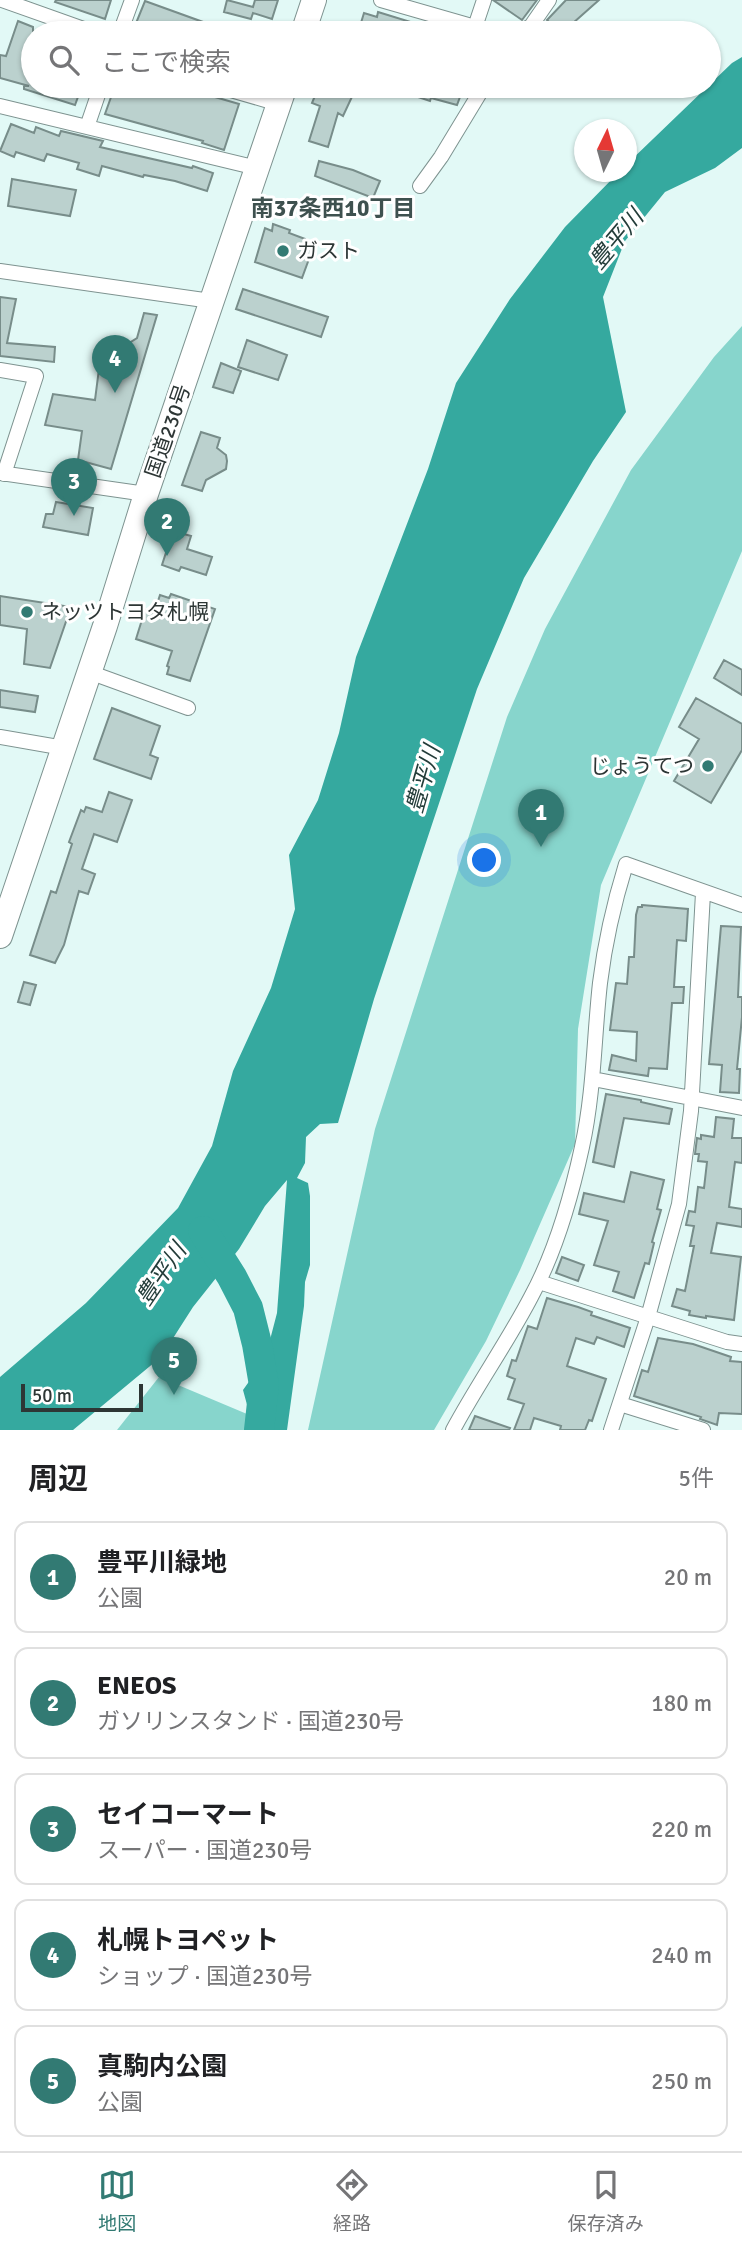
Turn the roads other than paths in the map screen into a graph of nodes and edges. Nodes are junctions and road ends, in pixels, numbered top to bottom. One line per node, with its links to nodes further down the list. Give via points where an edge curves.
1 (2, 0): 7 (street)
2 (132, 0): 8 (street)
3 (314, 0): 9 (highway)
4 (382, 0): 10 (street)
5 (484, 0): 11 (street)
6 (549, 0): 12 (street)
7 (61, 21)
8 (124, 21)
9 (307, 21)
10 (454, 21)
11 (477, 21)
12 (534, 21)
13 (97, 98): 17 (street)
14 (281, 98): 18 (highway, 国道230号)
15 (477, 98): 19 (street)
16 (0, 106): 17 (street)
17 (87, 127): 18 (street)
18 (257, 168): 21 (highway, 国道230号)
19 (420, 186)
20 (0, 271): 21 (street)
21 (211, 301): 24 (highway, 国道230号)
22 (0, 370): 23 (street, via 36,376)
23 (2, 474): 24 (street)
24 (146, 494): 25 (highway, 国道230号)
25 (89, 673): 26 (street); 28 (highway, 国道230号)
26 (188, 708)
27 (0, 737): 28 (street)
28 (64, 748): 31 (highway, 国道230号)
29 (704, 893): 30 (street); 32 (street, via 626,864 604,955); 33 (street)
30 (742, 905)
31 (0, 936)
32 (593, 1079): 33 (street); 35 (street, via 562,1224)
33 (691, 1098): 34 (street); 36 (street, via 679,1204)
34 (742, 1108)
35 (539, 1282): 36 (street); 39 (street)
36 (648, 1317): 37 (street); 38 (street)
37 (742, 1344)
38 (620, 1404): 40 (street); 41 (street)
39 (453, 1430)
40 (611, 1430)
41 (703, 1430)

